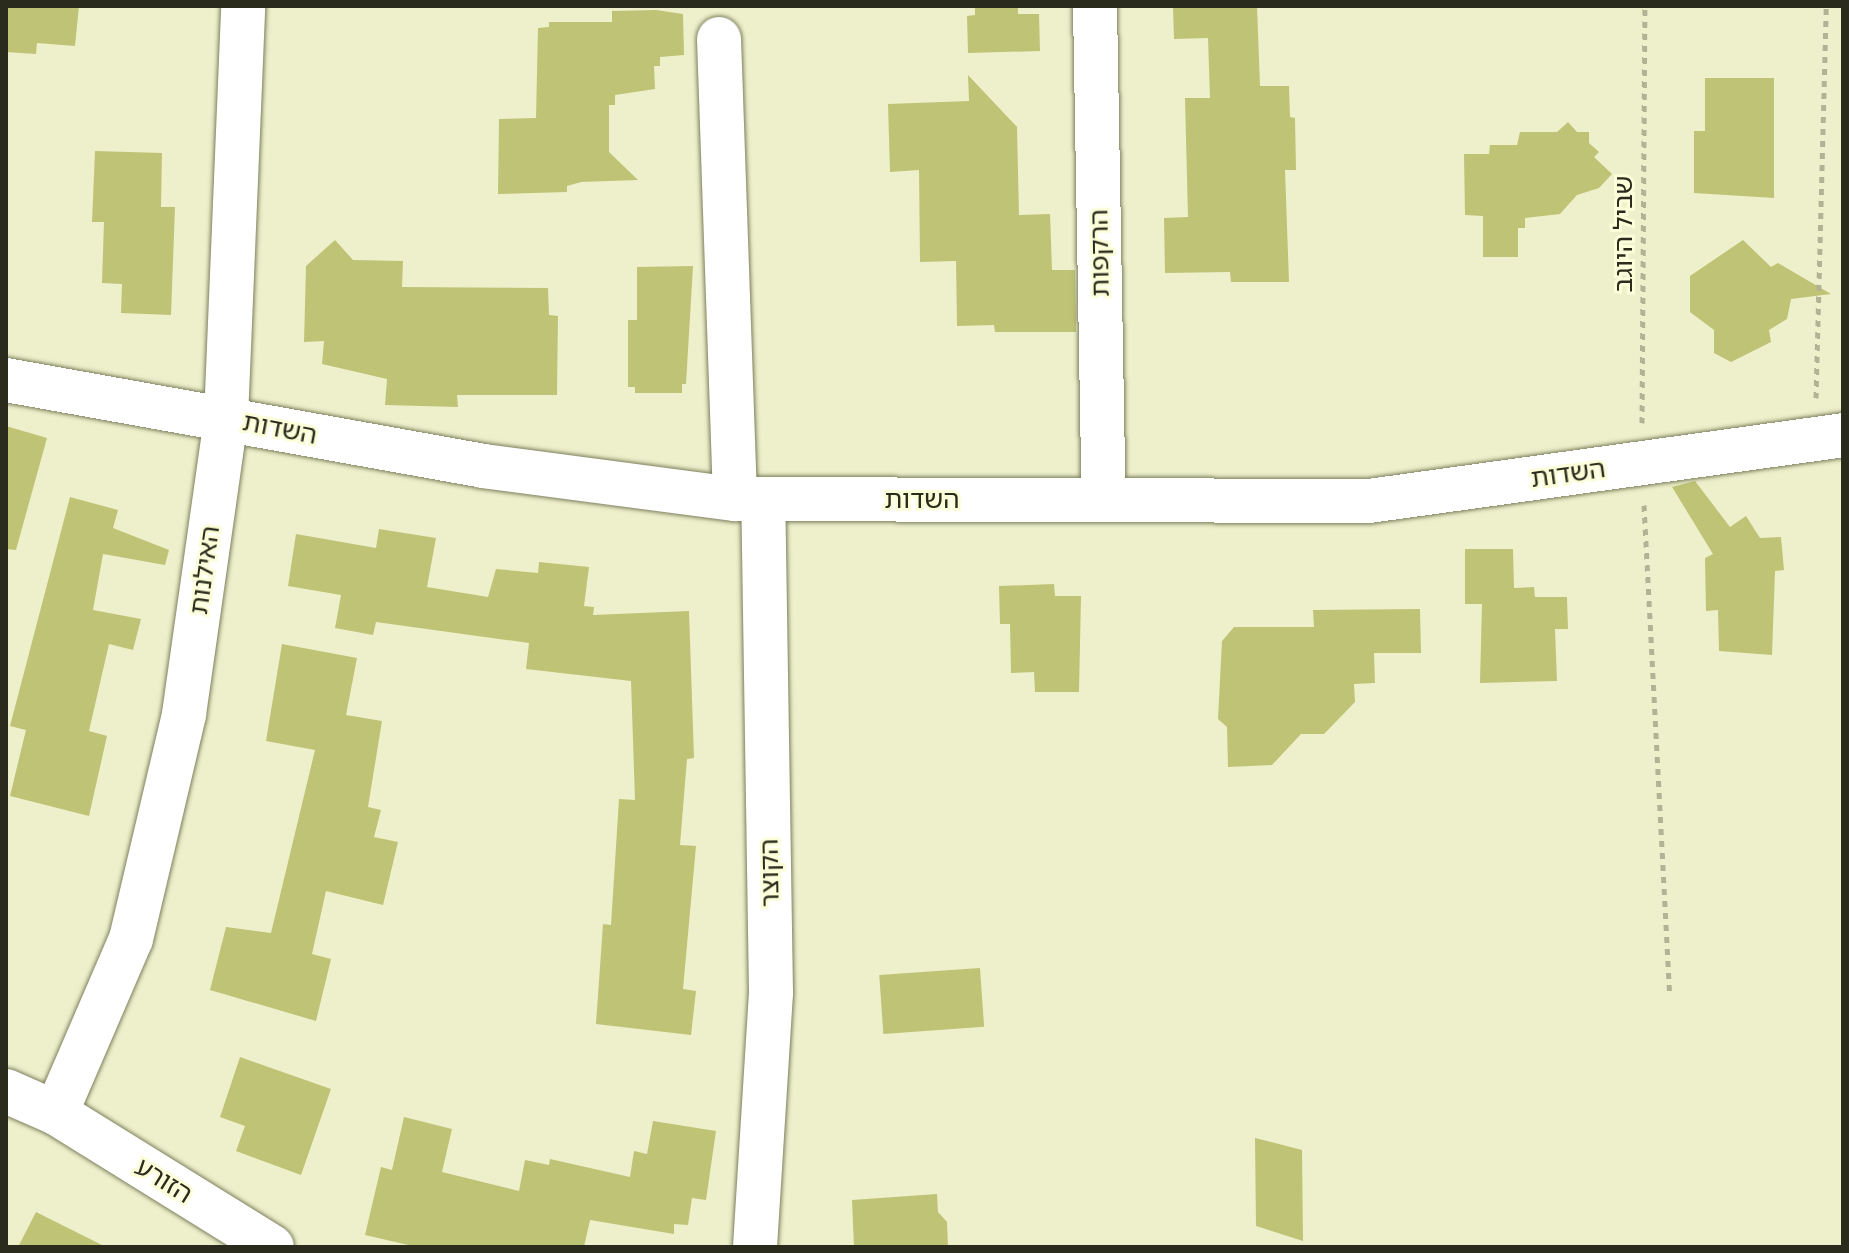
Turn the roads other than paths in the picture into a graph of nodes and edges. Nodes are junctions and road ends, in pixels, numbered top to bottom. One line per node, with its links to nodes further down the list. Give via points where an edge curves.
1 (243, 6): 5 (street, האילנות)
2 (1095, 6): 8 (street, הרקפות)
3 (719, 39): 7 (street, הקוצר)
4 (6, 380): 5 (street, השדות)
5 (226, 418): 7 (street, השדות, via 483,466); 10 (street, האילנות, via 184,714 131,939)
6 (1829, 437): 8 (street, השדות, via 1369,501)
7 (749, 499): 8 (street, השדות); 12 (street, הקוצר, via 771,993)
8 (1104, 500)
9 (6, 1091): 10 (street, הזורע)
10 (56, 1113): 11 (street, הזורע)
11 (272, 1247)
12 (755, 1247)

